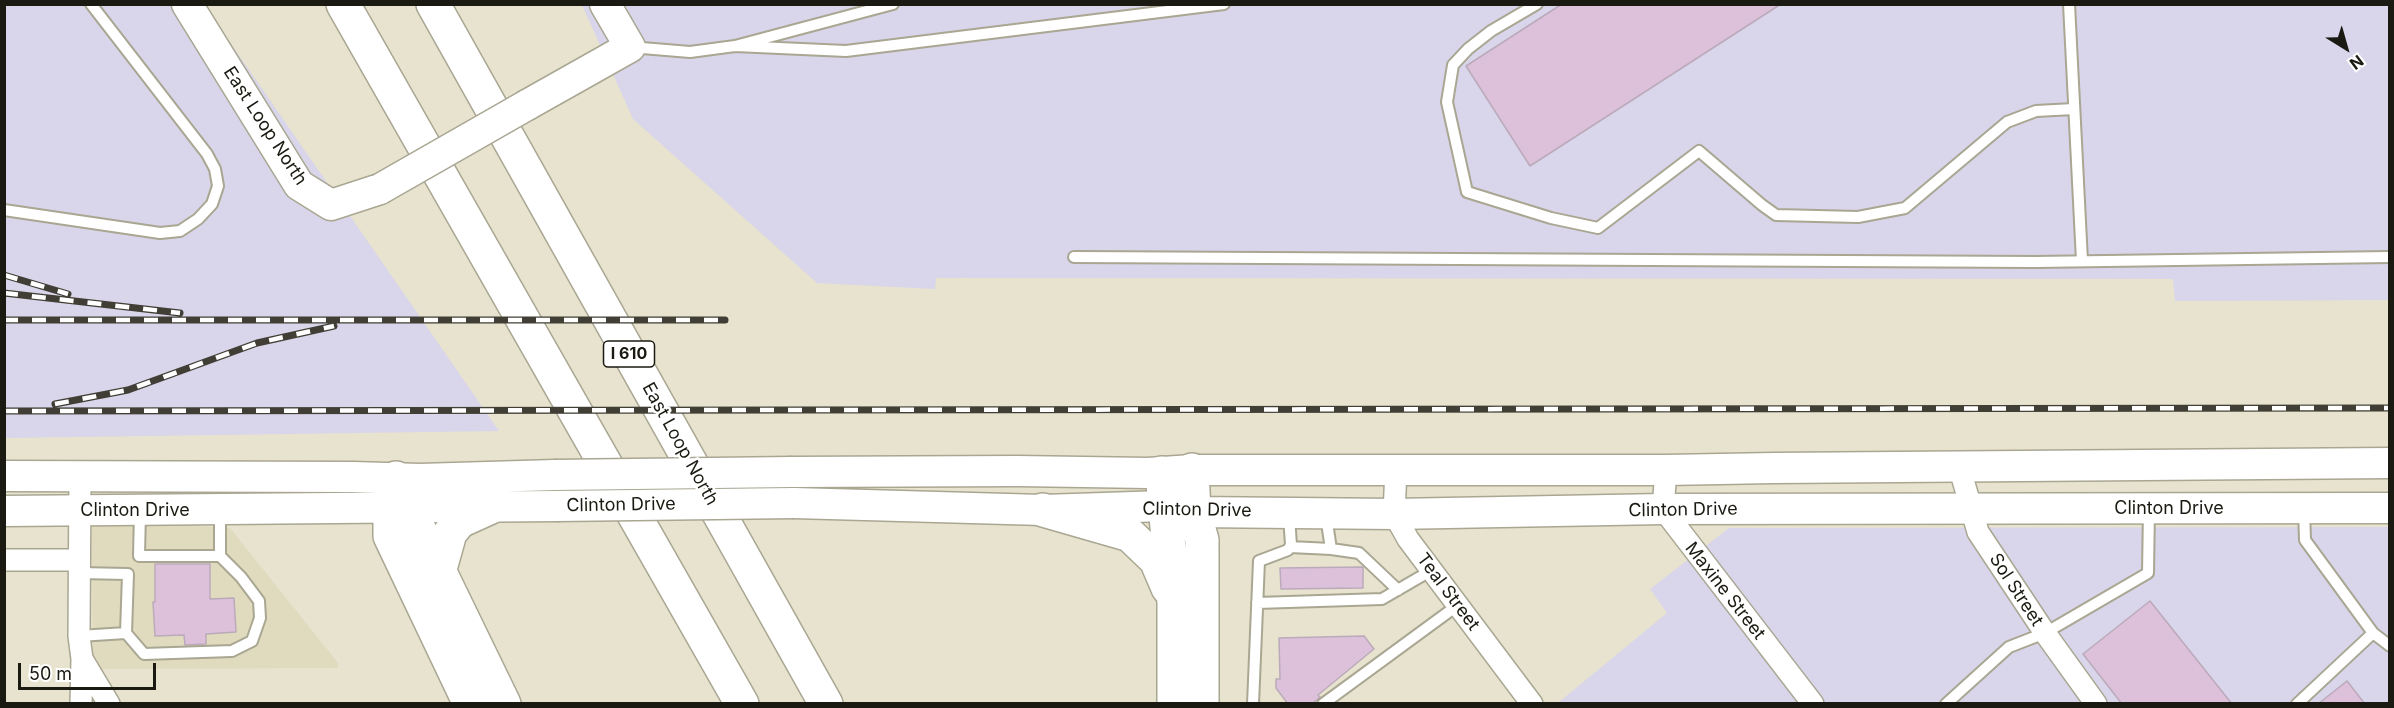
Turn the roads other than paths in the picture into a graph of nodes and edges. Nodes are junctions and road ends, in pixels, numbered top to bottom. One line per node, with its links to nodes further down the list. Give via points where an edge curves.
1 (91, 4): 14 (lane, via 207,154 218,186 212,204 180,231 160,233)
2 (187, 4): 12 (main road, East Loop North, bridge, via 300,185 331,204 380,189)
3 (343, 4): 53 (highway)
4 (433, 4): 67 (highway, East Loop North / I 610)
5 (604, 4): 12 (main road)
6 (893, 4): 10 (lane)
7 (1224, 4): 11 (lane, via 846,51)
8 (1537, 4): 13 (lane, via 1491,31 1453,65 1446,102 1467,192 1598,228 1700,151 1776,215 1858,217 1905,208 2007,122 2036,111)
9 (2069, 4): 13 (lane)
10 (846, 10): 11 (lane)
11 (735, 46): 12 (lane, via 690,52)
12 (630, 47)
13 (2074, 109): 17 (lane)
14 (4, 210)
15 (1074, 257): 17 (lane)
16 (2390, 257): 17 (lane)
17 (2082, 261)
18 (2390, 464): 19 (main road, Clinton Drive)
19 (1959, 466): 21 (main road, Clinton Drive); 27 (street, Sol Street)
20 (1396, 469): 21 (main road, Clinton Drive); 22 (main road, Clinton Drive); 40 (street)
21 (1666, 470): 35 (street)
22 (1177, 472): 25 (main road, Clinton Drive, bridge, via 555,475); 30 (highway)
23 (4, 476): 24 (main road, Clinton Drive)
24 (80, 476): 25 (main road, Clinton Drive); 37 (street)
25 (398, 498): 26 (main road, Clinton Drive); 33 (main road, Clinton Drive); 47 (highway); 63 (highway, via 390,536)
26 (491, 507): 34 (main road, Clinton Drive, bridge, via 794,503); 47 (highway, via 460,521 450,533)
27 (1971, 508): 31 (main road, Clinton Drive); 35 (main road, Clinton Drive); 56 (street, Sol Street, via 1977,532)
28 (2304, 508): 29 (main road, Clinton Drive); 31 (main road, Clinton Drive); 57 (lane, via 2305,540)
29 (2390, 508)
30 (1179, 509): 34 (main road, Clinton Drive); 38 (main road, Clinton Drive); 51 (highway); 69 (highway, via 1202,540)
31 (2149, 509): 56 (lane, via 2148,573)
32 (140, 510): 33 (main road, Clinton Drive); 37 (main road, Clinton Drive); 43 (lane)
33 (220, 510): 44 (lane)
34 (1043, 510): 51 (highway, via 1130,535 1156,560)
35 (1663, 510): 40 (main road, Clinton Drive); 73 (street, Maxine Street)
36 (4, 511): 37 (main road, Clinton Drive)
37 (79, 511): 46 (street)
38 (1289, 512): 39 (main road, Clinton Drive); 41 (lane)
39 (1325, 513): 40 (main road, Clinton Drive); 42 (lane)
40 (1394, 514): 48 (street, Teal Street)
41 (1290, 548): 42 (lane); 52 (lane, via 1259,561)
42 (1331, 549): 50 (lane, via 1359,553)
43 (140, 556): 44 (lane); 49 (lane)
44 (220, 556): 55 (lane, via 259,600 260,618 252,640 232,651 144,654)
45 (4, 560): 46 (street)
46 (79, 567): 49 (lane); 58 (street)
47 (440, 569): 64 (highway)
48 (1432, 570): 50 (lane); 54 (street, Teal Street)
49 (128, 574): 55 (lane)
50 (1398, 590): 52 (lane, via 1382,599)
51 (1174, 603): 68 (highway)
52 (1257, 603): 70 (lane)
53 (687, 605): 65 (highway); 66 (highway)
54 (1458, 605): 71 (lane); 72 (street, Teal Street)
55 (126, 633): 58 (lane)
56 (2045, 633): 74 (lane, via 2009,647); 75 (street, Sol Street)
57 (2373, 633): 59 (lane); 76 (lane)
58 (79, 636): 60 (street)
59 (2390, 646)
60 (82, 659): 61 (street); 62 (street)
61 (81, 704)
62 (109, 704)
63 (470, 704)
64 (504, 704)
65 (725, 704)
66 (742, 704)
67 (826, 704)
68 (1174, 704)
69 (1202, 704)
70 (1253, 704)
71 (1323, 704)
72 (1532, 704)
73 (1813, 704)
74 (1946, 704)
75 (2096, 704)
76 (2296, 704)

